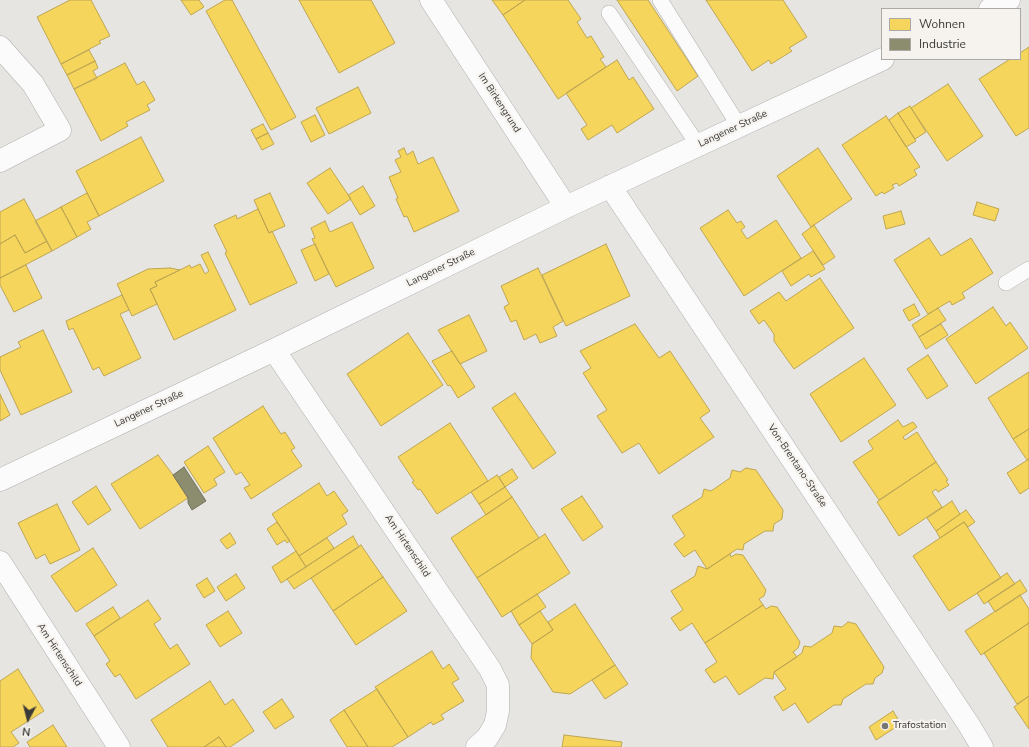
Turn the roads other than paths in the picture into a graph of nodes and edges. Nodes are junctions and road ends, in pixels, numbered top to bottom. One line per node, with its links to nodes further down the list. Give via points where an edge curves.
1 (431, 0): 12 (street, Im Birkengrund)
2 (660, 0): 8 (lane)
3 (1009, 0): 4 (street)
4 (992, 8)
5 (609, 13): 9 (lane)
6 (0, 47): 10 (street, via 33,84 60,130)
7 (881, 60): 8 (street, Langener Straße)
8 (739, 126): 9 (street, Langener Straße)
9 (698, 145): 11 (street, Langener Straße)
10 (0, 161)
11 (610, 186): 12 (street, Langener Straße); 20 (street, Von-Brentano-Straße)
12 (566, 207): 15 (street, Langener Straße)
13 (1029, 269): 14 (lane)
14 (1006, 283)
15 (274, 350): 16 (street, Langener Straße); 19 (street, Am Hirtenschild, via 498,685 495,725 487,738)
16 (0, 480)
17 (0, 562): 18 (street, Am Hirtenschild)
18 (119, 747)
19 (477, 747)
20 (982, 747)

